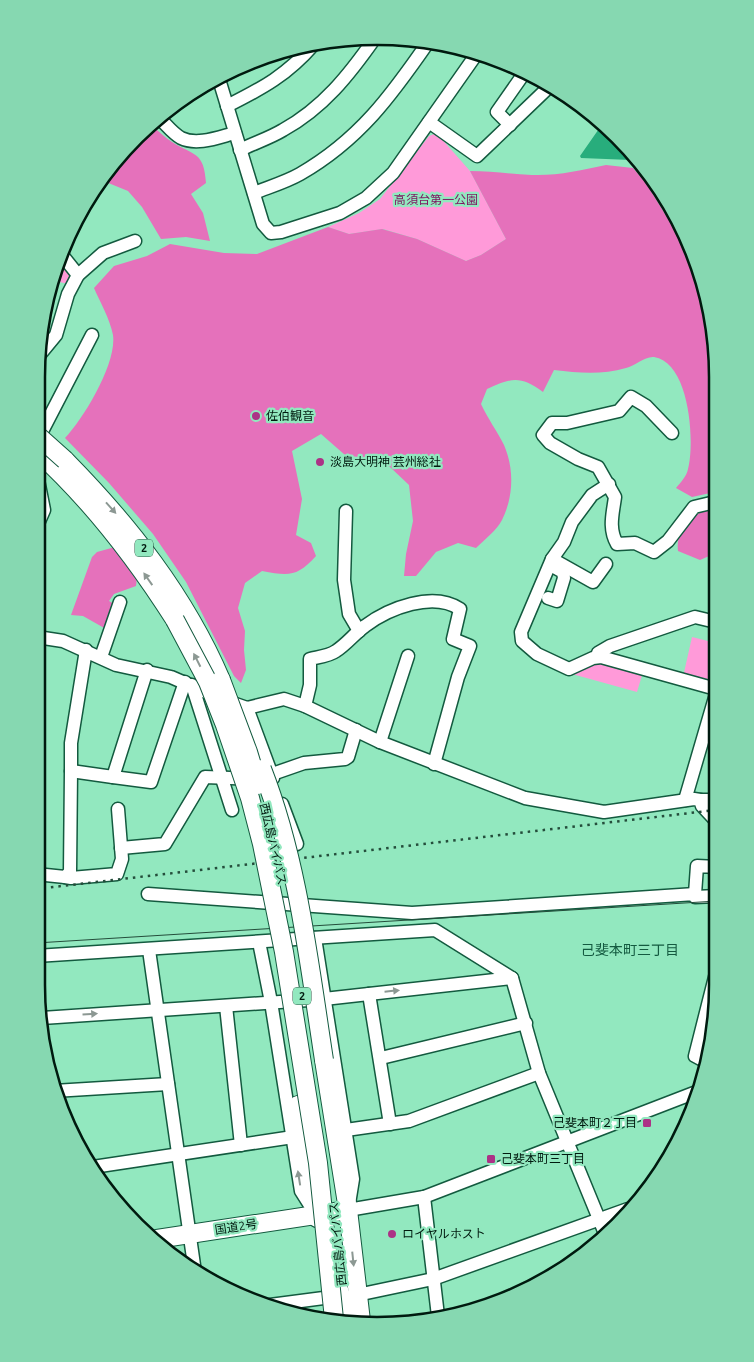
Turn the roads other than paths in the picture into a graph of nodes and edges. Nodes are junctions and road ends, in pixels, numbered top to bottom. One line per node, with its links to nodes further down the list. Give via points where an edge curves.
1 (370, 45): 13 (street, via 352,70 314,110 282,131)
2 (424, 49): 14 (street, via 390,97 342,147 298,175)
3 (307, 52): 8 (street, via 291,70 269,86)
4 (473, 59): 9 (street)
5 (521, 78): 11 (street, via 497,112)
6 (220, 84): 8 (street)
7 (545, 90): 11 (street)
8 (227, 106): 12 (street)
9 (429, 122): 11 (street, via 477,156); 14 (street, via 393,173 366,198 340,213 270,233 263,224)
10 (164, 123): 12 (street, via 188,141)
11 (510, 124)
12 (235, 133): 13 (street)
13 (240, 150): 14 (street)
14 (254, 194)
15 (135, 241): 17 (street, via 103,253)
16 (66, 260): 17 (street)
17 (78, 275): 19 (street, via 68,294 56,335)
18 (92, 335): 20 (street)
19 (47, 346)
20 (45, 425)
21 (672, 433): 25 (street, via 646,406 631,397 619,411 567,423 552,423 543,436 571,455 598,467)
22 (45, 445): 24 (highway, 西広島バイパス / 2, bridge)
23 (45, 456): 24 (highway, 西広島バイパス / 2)
24 (61, 465): 40 (highway, 西広島バイパス / 2, one-way to 40, via 120,518 144,548 187,612); 49 (highway, 西広島バイパス / 2, one-way to 24, bridge, via 208,682 175,620 132,555)
25 (609, 484): 26 (street, via 615,497 611,517 617,544 635,542 652,552 668,541 694,507); 28 (street, via 592,495 572,522 564,542)
26 (709, 503)
27 (346, 511): 33 (street, via 344,580 349,614)
28 (550, 562): 29 (street, via 592,582); 30 (street, via 563,572 564,578 557,601); 38 (street, via 521,632 522,641 537,654 569,669)
29 (606, 564)
30 (548, 598)
31 (120, 602): 37 (street)
32 (709, 620): 38 (street, via 695,617 610,646)
33 (359, 631): 43 (street, via 335,652 310,659 310,685); 48 (street, via 396,609 408,606 441,602 460,609 453,639 470,646)
34 (45, 638): 35 (street, via 64,641)
35 (86, 650): 37 (street); 50 (street, via 71,743)
36 (408, 656): 47 (street)
37 (101, 657): 39 (street, via 116,664)
38 (597, 657): 42 (street)
39 (147, 670): 41 (street); 52 (street)
40 (221, 680): 95 (highway, bridge, via 260,764 287,851 307,951); 108 (highway, 西広島バイパス / 2, bridge, via 258,785 284,893 329,1162)
41 (188, 684): 44 (street); 52 (street, via 151,782); 53 (street)
42 (709, 687)
43 (305, 706): 44 (street, via 284,699); 46 (street)
44 (247, 708): 51 (street)
45 (709, 718): 54 (street)
46 (356, 730): 47 (street); 51 (street, via 347,758 304,763)
47 (380, 742): 48 (street)
48 (434, 764): 54 (street, via 525,798 604,812)
49 (241, 770): 97 (highway, via 240,793 264,906); 107 (highway, 西広島バイパス / 2, bridge, via 262,844 284,952 318,1163)
50 (71, 771): 52 (street); 64 (street, via 70,872)
51 (272, 776): 53 (street, via 258,779); 60 (street)
52 (113, 777)
53 (223, 777): 58 (street); 61 (street, via 205,777 164,845)
54 (685, 800): 55 (street)
55 (700, 800): 56 (street); 59 (street)
56 (709, 800)
57 (118, 809): 61 (street)
58 (232, 810)
59 (709, 814)
60 (297, 844)
61 (121, 848): 64 (street, via 122,859 117,874)
62 (709, 867): 66 (street, via 697,866)
63 (45, 875): 64 (street)
64 (65, 877)
65 (148, 894): 66 (street, via 412,913)
66 (695, 894): 67 (street, via 695,897)
67 (709, 896)
68 (315, 938): 69 (street); 72 (street, via 435,930); 74 (street)
69 (259, 942): 70 (street); 75 (street)
70 (149, 950): 71 (street); 78 (street)
71 (45, 956)
72 (512, 978): 73 (street, one-way to 72); 80 (street)
73 (369, 994): 74 (street); 81 (street)
74 (324, 999): 75 (street); 88 (street)
75 (271, 1002): 77 (street); 89 (street)
76 (708, 1004): 82 (street, via 695,1056)
77 (226, 1006): 78 (street); 91 (street)
78 (157, 1010): 79 (street, one-way to 78); 84 (street)
79 (47, 1018)
80 (526, 1023): 81 (street); 83 (street)
81 (381, 1058): 87 (street)
82 (701, 1059)
83 (539, 1073): 87 (street, via 408,1121); 90 (street)
84 (168, 1084): 85 (street); 92 (street)
85 (62, 1090)
86 (690, 1095): 90 (street)
87 (390, 1124): 88 (street)
88 (346, 1130): 95 (street, via 353,1179)
89 (293, 1137): 91 (street); 97 (street, one-way to 89, via 301,1191)
90 (568, 1143): 94 (street); 98 (street)
91 (240, 1145): 92 (street)
92 (178, 1154): 93 (street); 100 (street)
93 (99, 1166)
94 (424, 1197): 95 (street); 103 (street)
95 (348, 1210): 97 (highway, 国道2号); 104 (highway, 2, one-way to 104)
96 (619, 1213): 98 (street)
97 (316, 1215): 100 (highway, 国道2号); 104 (highway, 2)
98 (600, 1220): 99 (street); 103 (street)
99 (603, 1228)
100 (189, 1234): 101 (highway, 国道2号); 102 (street)
101 (162, 1238)
102 (193, 1261)
103 (433, 1279): 104 (street); 106 (street)
104 (349, 1295): 105 (street); 109 (highway, 2); 110 (highway, 2)
105 (285, 1304)
106 (437, 1312)
107 (333, 1314)
108 (344, 1315)
109 (346, 1315)
110 (359, 1316)

